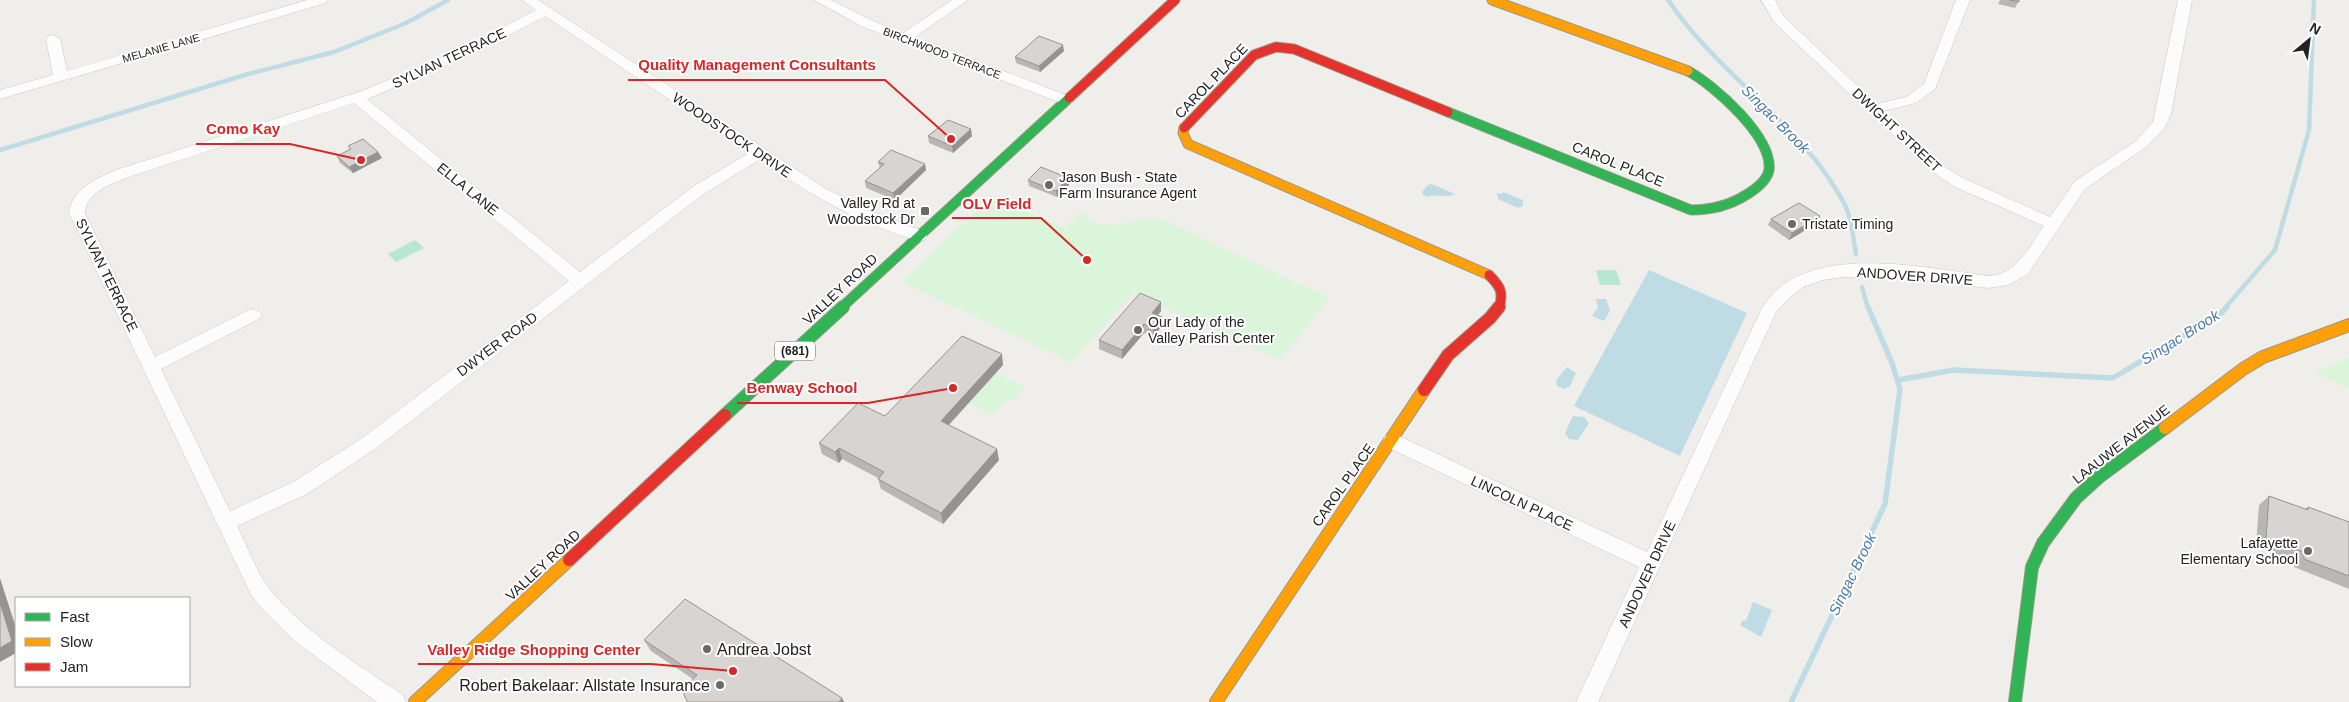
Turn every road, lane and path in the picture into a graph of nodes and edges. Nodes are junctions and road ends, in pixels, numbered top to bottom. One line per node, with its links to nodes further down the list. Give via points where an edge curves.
1 (321, 0): 13 (street, MELANIE LANE)
2 (529, 0): 10 (street, WOODSTOCK DRIVE)
3 (820, 0): 11 (street, BIRCHWOOD TERRACE)
4 (961, 0): 11 (street)
5 (1175, 0): 16 (street, VALLEY ROAD / (681))
6 (1492, 0): 25 (street, CAROL PLACE, via 1695,74 1715,89 1760,139 1770,167 1761,185 1753,192 1710,211 1691,210 1294,48 1276,47 1254,55 1185,126 1183,133 1188,144 1491,276 1503,289 1502,306 1448,355)
7 (1768, 0): 17 (street, DWIGHT STREET, via 1779,18)
8 (1963, 0): 17 (street, via 1930,86 1911,100)
9 (2186, 0): 19 (street, ANDOVER DRIVE, via 2160,124 2141,144 2080,185)
10 (545, 11): 15 (street, SYLVAN TERRACE, via 468,51); 18 (street, WOODSTOCK DRIVE)
11 (904, 38): 16 (street, BIRCHWOOD TERRACE)
12 (53, 39): 13 (street)
13 (61, 77): 14 (street, MELANIE LANE)
14 (0, 94)
15 (357, 98): 21 (street, ELLA LANE); 24 (street, SYLVAN TERRACE, via 121,174 96,187 79,202 77,213)
16 (1066, 100): 20 (street, VALLEY ROAD / (681))
17 (1874, 109): 19 (street, DWIGHT STREET, via 1923,157 1950,177)
18 (759, 153): 20 (street, WOODSTOCK DRIVE, via 820,193); 21 (street, DWYER ROAD, via 699,190)
19 (2053, 224): 27 (street, ANDOVER DRIVE, via 2022,270 2002,280 1989,282 1848,271 1818,275 1789,288 1769,310)
20 (919, 236): 29 (street, VALLEY ROAD / (681))
21 (580, 281): 26 (street, DWYER ROAD, via 368,444 300,488)
22 (253, 315): 24 (street)
23 (2349, 326): 32 (street, LAAUWE AVENUE, via 2263,357 2243,369 2076,498 2043,543 2032,567)
24 (152, 366): 26 (street, SYLVAN TERRACE)
25 (1392, 441): 27 (street, LINCOLN PLACE); 30 (street, CAROL PLACE)
26 (226, 522): 28 (street, SYLVAN TERRACE, via 258,589 275,612 297,632)
27 (1652, 564): 31 (street, ANDOVER DRIVE)
28 (395, 702)
29 (415, 702)
30 (1216, 702)
31 (1587, 702)
32 (2015, 702)

